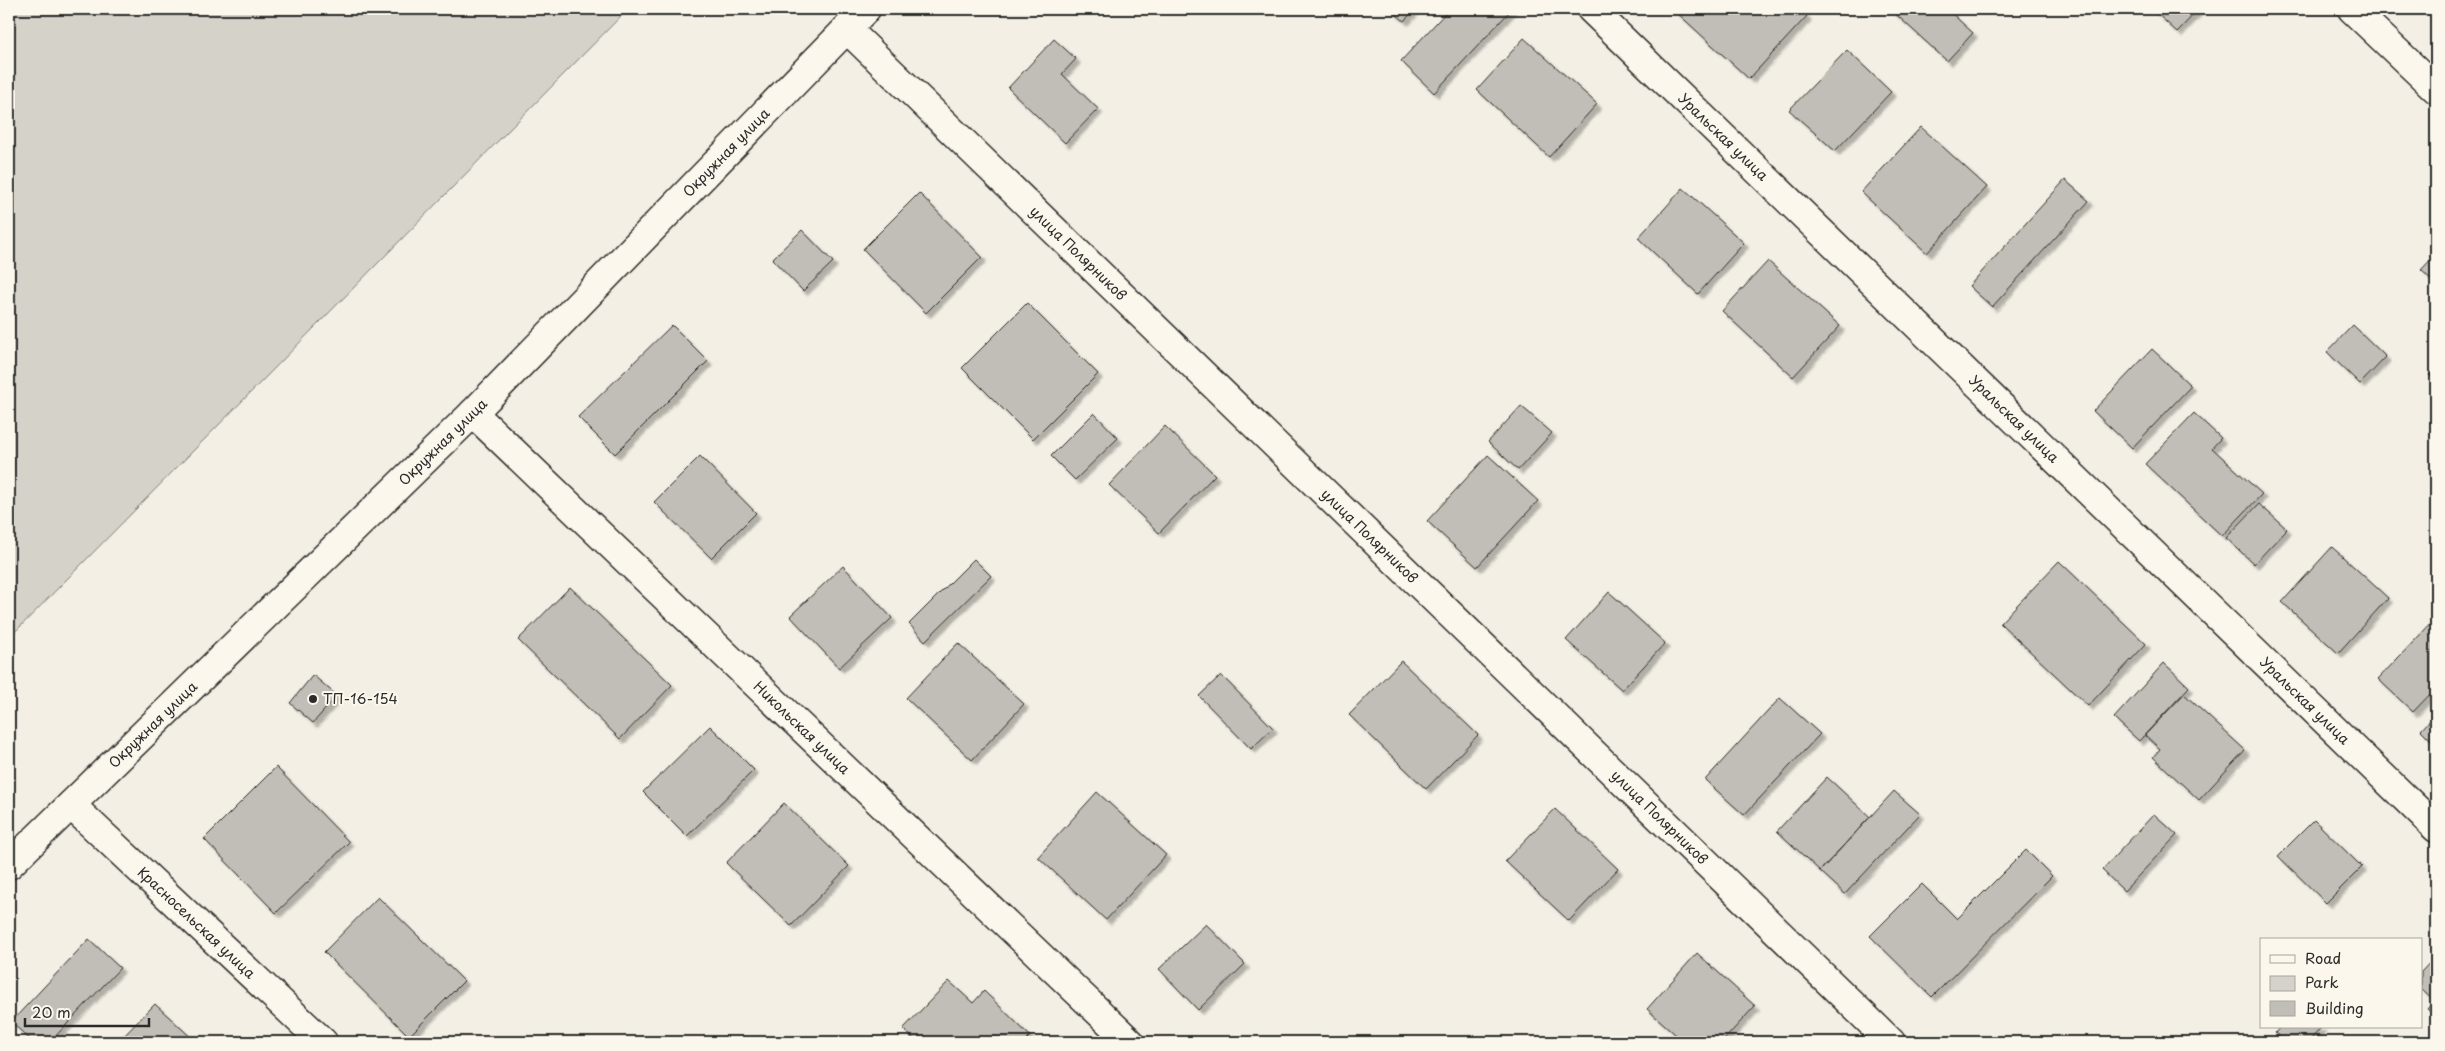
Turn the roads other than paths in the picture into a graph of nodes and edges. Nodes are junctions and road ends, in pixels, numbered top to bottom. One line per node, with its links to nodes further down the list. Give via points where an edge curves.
1 (866, 9): 4 (street, Окружная улица)
2 (1591, 9): 8 (street, Уральская улица)
3 (2352, 9): 5 (street)
4 (847, 29): 6 (street, Окружная улица); 12 (street, улица Полярников)
5 (2436, 89)
6 (473, 413): 7 (street, Окружная улица); 11 (street, Никольская улица)
7 (71, 805): 9 (street, Окружная улица); 10 (street, Красносельская улица)
8 (2436, 828)
9 (9, 865)
10 (323, 1042)
11 (1130, 1042)
12 (1891, 1042)

